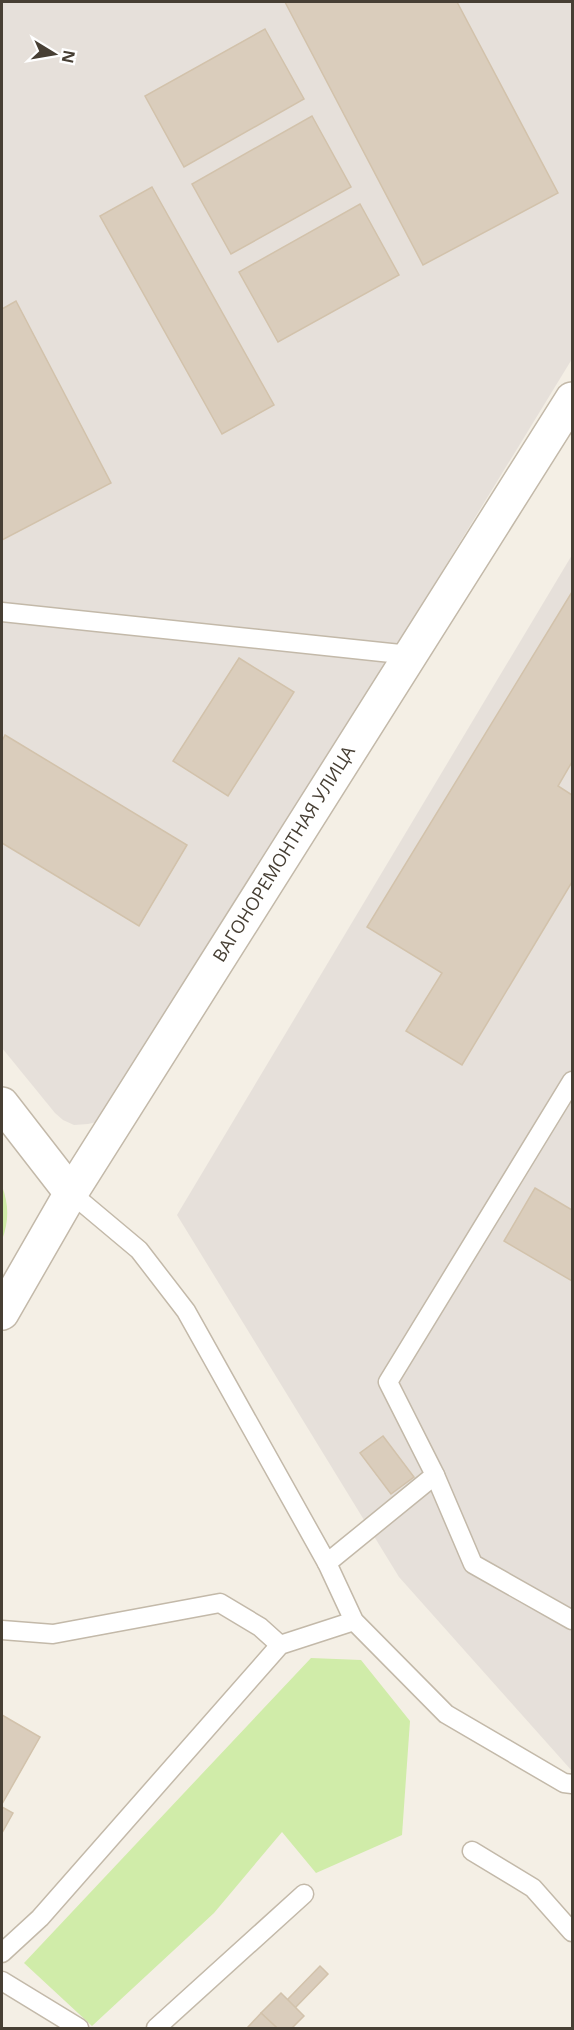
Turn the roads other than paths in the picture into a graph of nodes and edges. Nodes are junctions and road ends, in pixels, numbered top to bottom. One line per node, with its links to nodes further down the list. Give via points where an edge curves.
1 (573, 399): 3 (street, ВАГОНОРЕМОНТНАЯ УЛИЦА)
2 (2, 612): 3 (lane)
3 (410, 655): 6 (street, ВАГОНОРЕМОНТНАЯ УЛИЦА)
4 (573, 1081): 8 (lane, via 388,1382)
5 (2, 1104): 6 (street)
6 (72, 1193): 7 (street, ВАГОНОРЕМОНТНАЯ УЛИЦА); 9 (lane, via 139,1250 186,1311)
7 (2, 1313)
8 (435, 1475): 9 (lane); 10 (lane, via 473,1564)
9 (327, 1563): 11 (lane)
10 (573, 1620)
11 (354, 1621): 13 (lane); 14 (lane, via 446,1714 564,1784)
12 (2, 1630): 13 (lane, via 53,1635 220,1603 260,1627)
13 (280, 1645): 18 (lane, via 40,1918)
14 (573, 1784)
15 (472, 1851): 17 (lane, via 533,1888)
16 (304, 1894): 21 (lane)
17 (573, 1932)
18 (2, 1953)
19 (2, 1981): 20 (lane)
20 (79, 2028)
21 (156, 2028)

